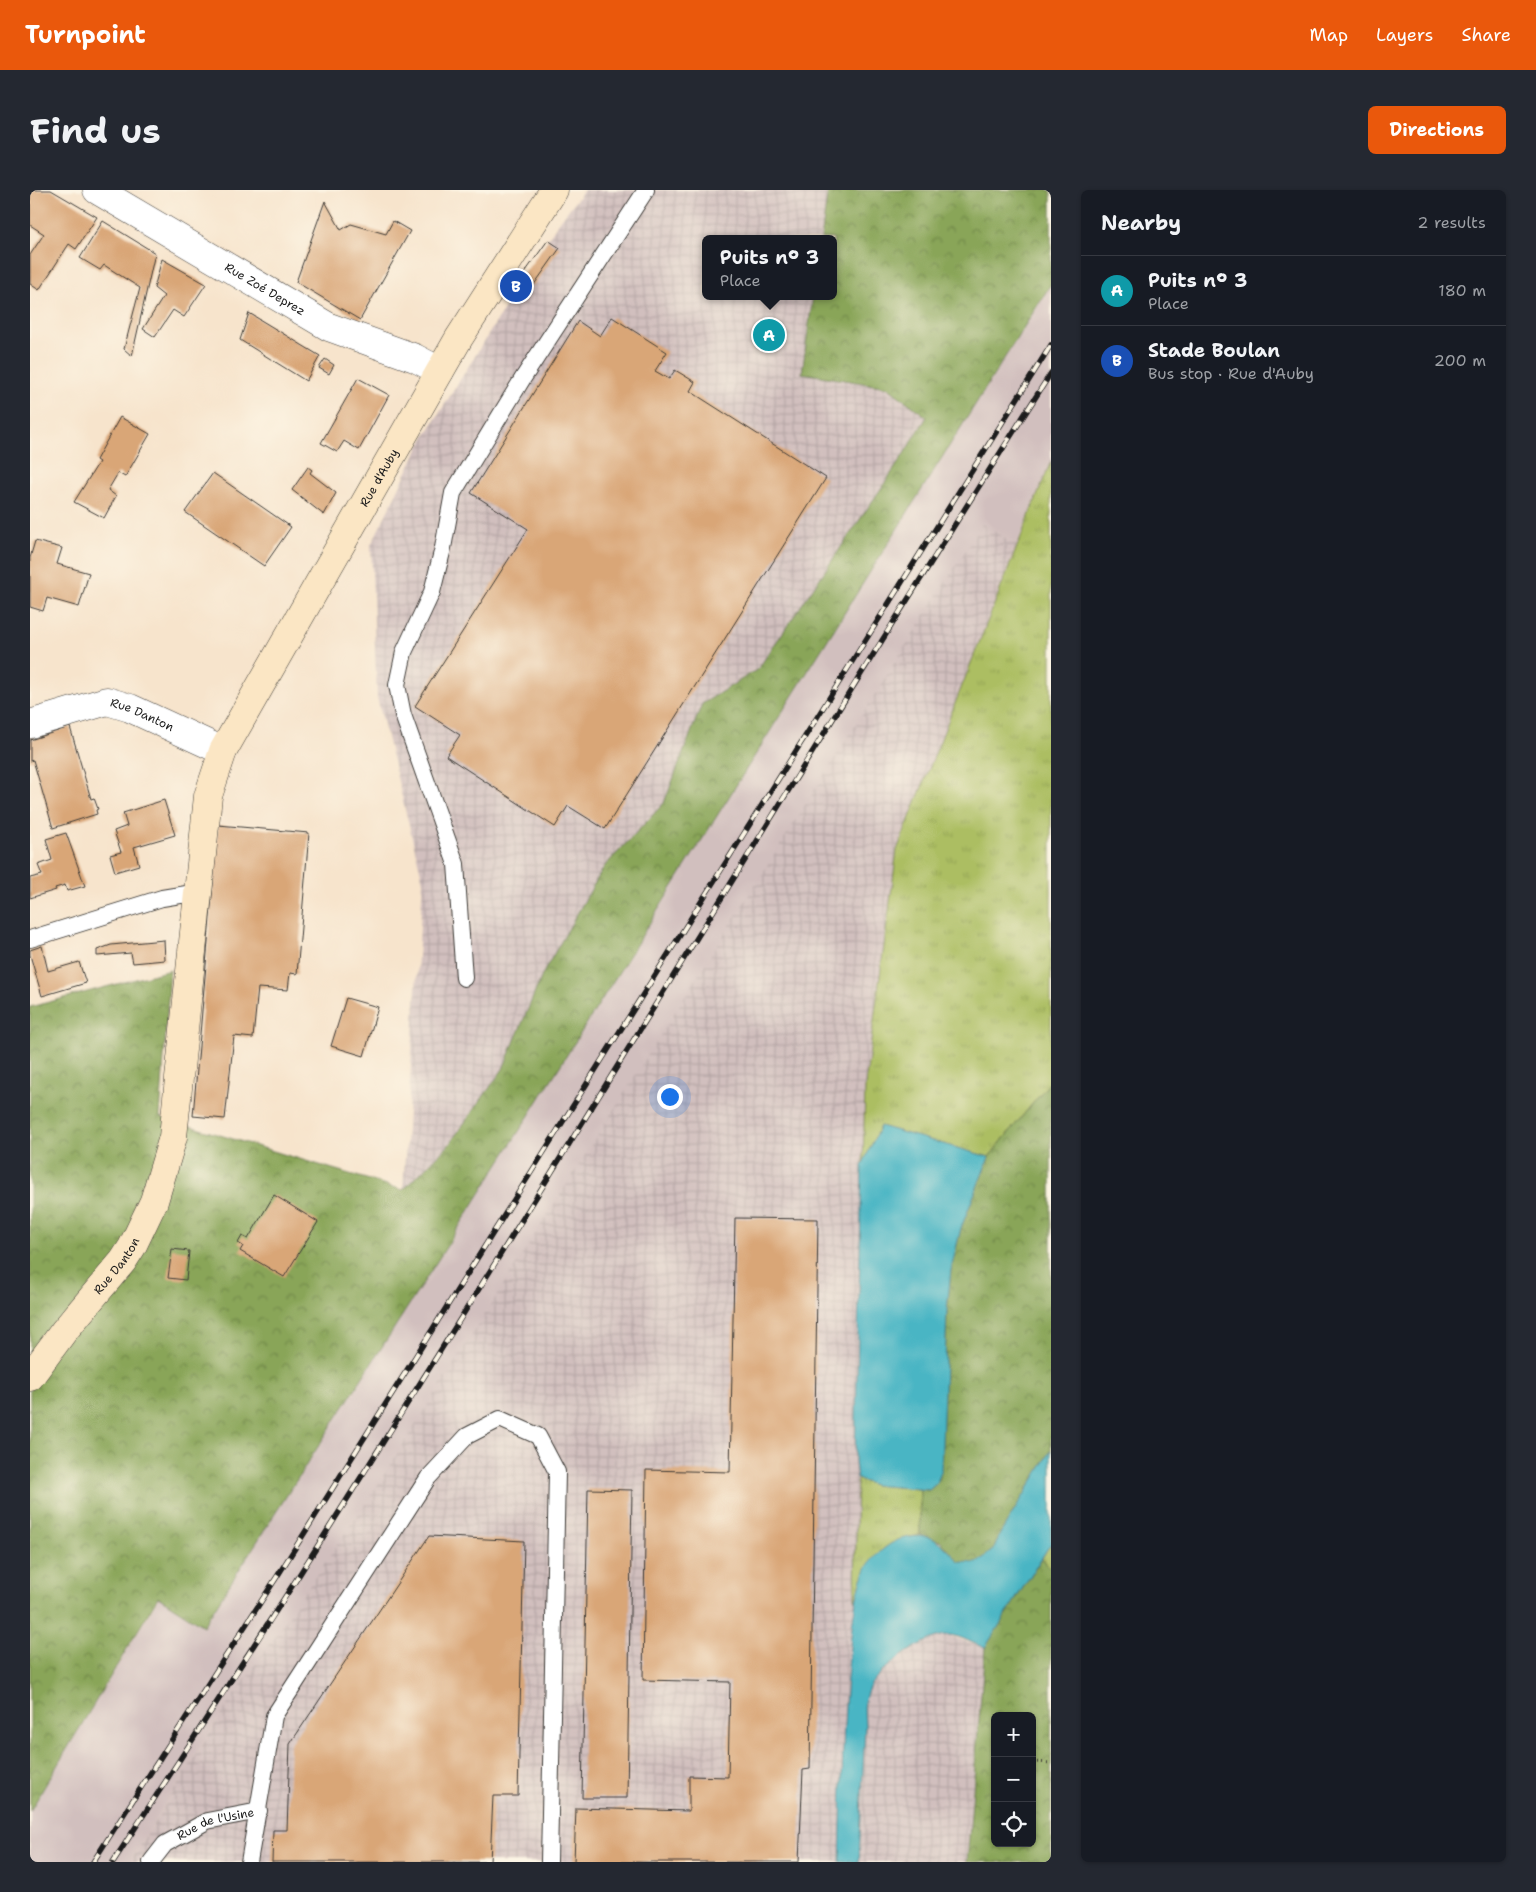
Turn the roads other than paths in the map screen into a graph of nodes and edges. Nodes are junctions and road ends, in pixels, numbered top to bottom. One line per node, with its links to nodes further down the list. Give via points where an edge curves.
1 (97, 190): 4 (street, Rue Zoé Deprez, via 329,327 414,358)
2 (554, 190): 4 (street, Rue d'Auby)
3 (646, 190): 9 (lane, via 522,378 453,494 432,592 404,652 397,685 403,715 456,864)
4 (440, 371): 6 (street, Rue d'Auby)
5 (30, 724): 6 (street, Rue Danton, via 107,701 130,708)
6 (219, 761): 7 (street, Rue d'Auby, via 208,796)
7 (199, 892): 8 (lane, via 162,898); 10 (street, Rue Danton, via 173,1137 154,1201 123,1261)
8 (30, 939)
9 (464, 978)
10 (30, 1377)
11 (259, 1811): 12 (lane, Rue de l'Usine, via 207,1821 165,1844); 13 (lane); 14 (lane, via 274,1716 428,1478 466,1436 500,1419 538,1436 557,1472)
12 (151, 1862)
13 (249, 1862)
14 (549, 1862)

